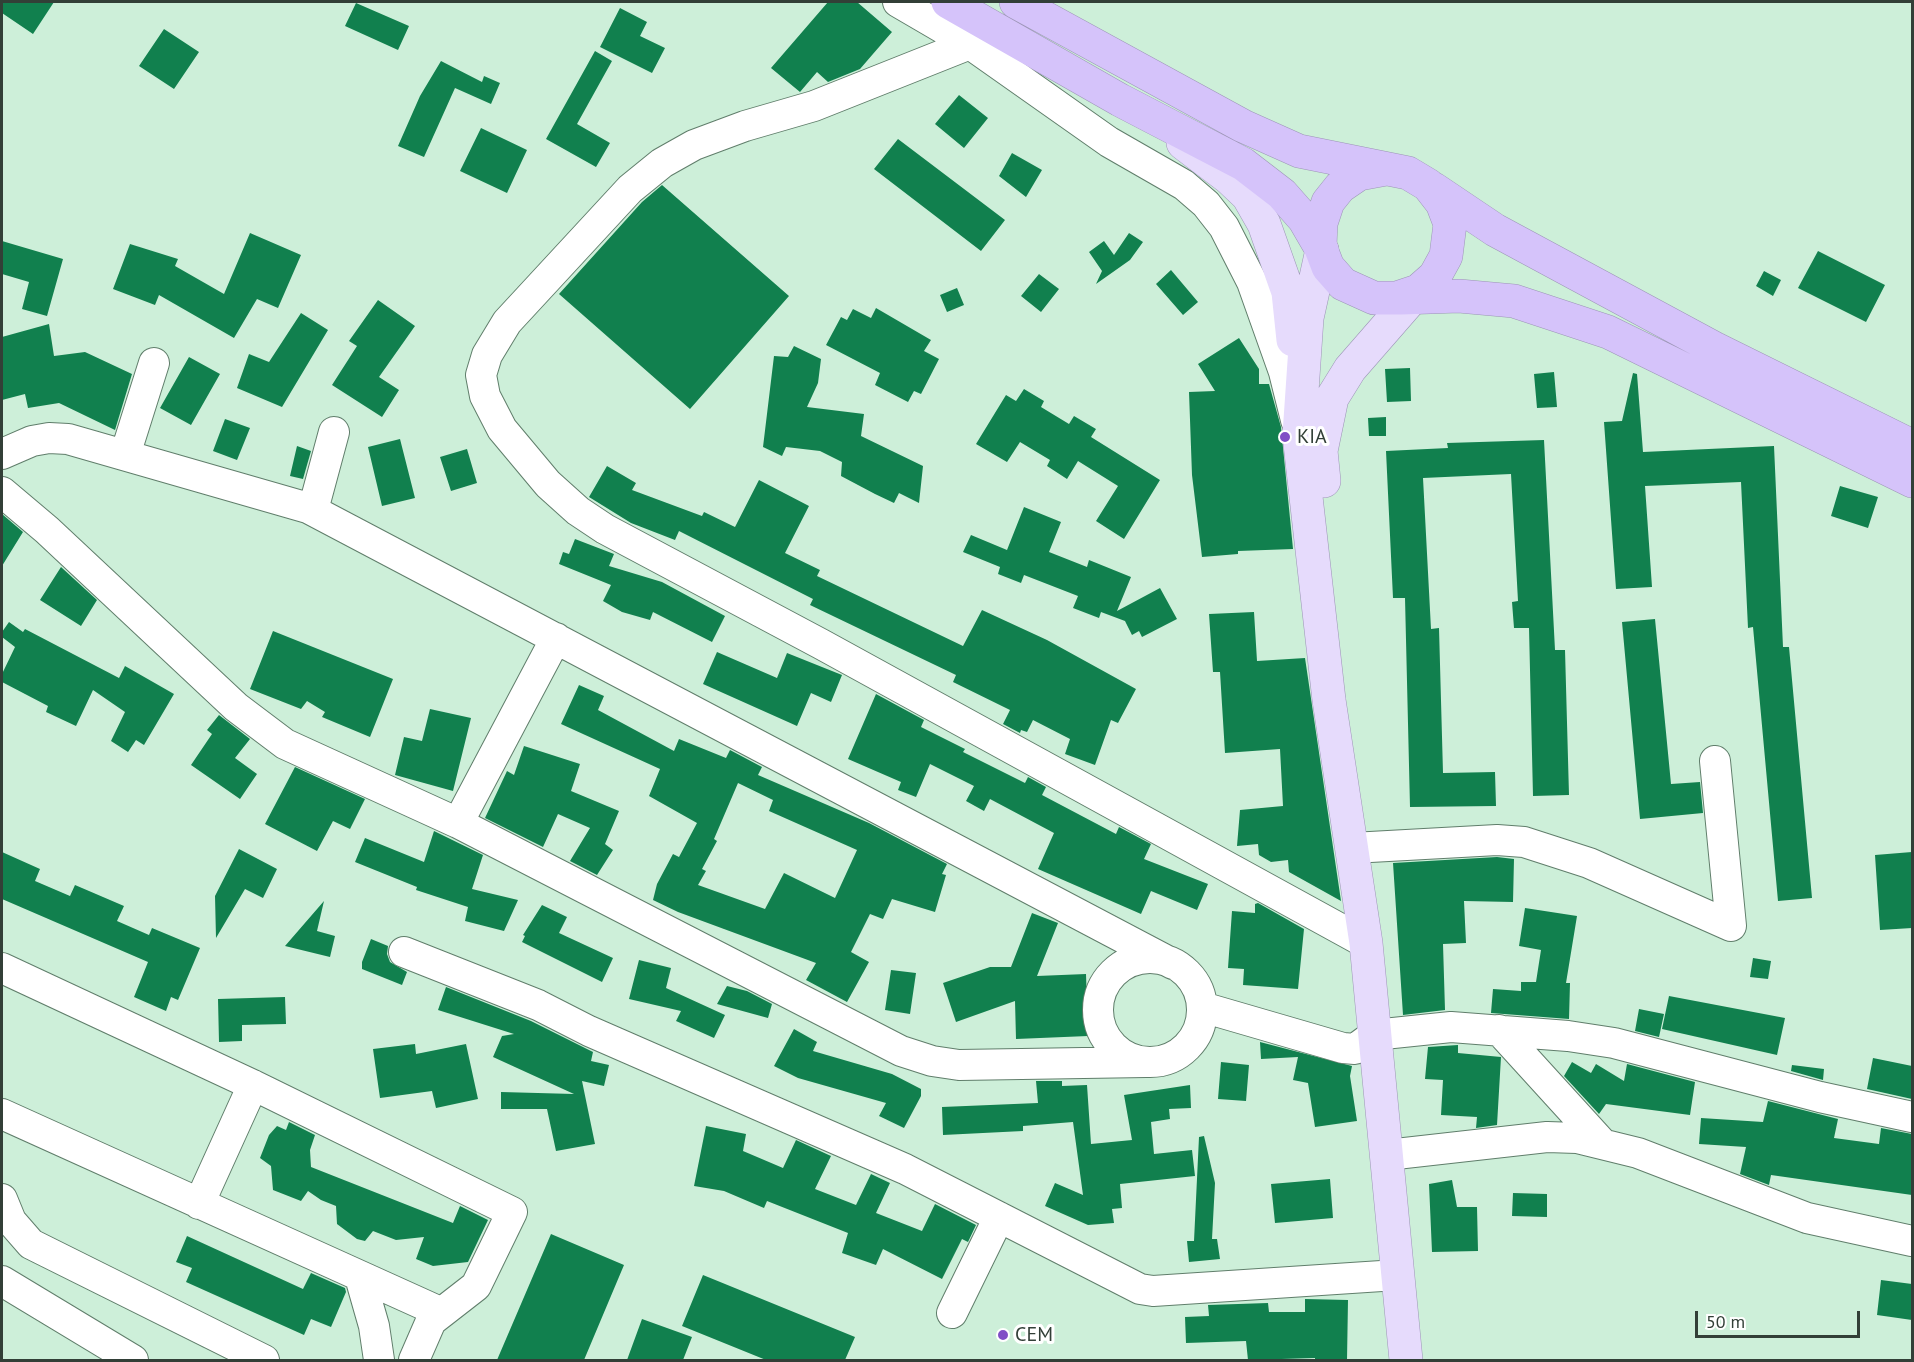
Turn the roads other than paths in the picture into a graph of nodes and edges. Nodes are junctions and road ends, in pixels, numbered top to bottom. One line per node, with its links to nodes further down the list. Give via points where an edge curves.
1 (898, 2): 4 (street)
2 (948, 2): 5 (highway)
3 (1016, 2): 6 (highway, via 1299,152)
4 (970, 44): 12 (street, via 1109,142 1184,185 1206,204 1224,227 1255,292 1284,372); 23 (street, via 814,106 694,145 662,163 630,189 507,322 487,355 481,375 485,396 502,429 548,484 605,529)
5 (1119, 100): 8 (highway, via 1243,164 1282,194 1304,219); 12 (main road, via 1229,178 1248,196 1264,224 1288,292)
6 (1386, 169): 7 (highway, via 1408,173); 8 (highway, via 1359,174 1340,187 1328,202 1321,223)
7 (1428, 185): 9 (highway, via 1442,202 1450,224 1446,256 1435,276); 13 (highway, via 1495,230 1714,348)
8 (1322, 250): 9 (highway, via 1329,267 1353,291 1374,298); 12 (main road, via 1307,318)
9 (1408, 296): 16 (highway, via 1514,301 1608,332); 22 (main road, via 1332,398 1321,451 1349,702)
10 (154, 363): 15 (street)
11 (334, 432): 18 (street)
12 (1299, 435): 22 (main road, via 1329,700)
13 (1912, 446)
14 (2, 454): 15 (street, via 49,438 69,439)
15 (125, 455): 18 (street)
16 (1912, 481)
17 (2, 492): 21 (street, via 264,729 322,762)
18 (313, 510): 19 (street)
19 (556, 638): 21 (street); 25 (street)
20 (1715, 761): 22 (street, via 1731,926 1589,863 1524,842)
21 (458, 823): 30 (street, via 901,1051 959,1065)
22 (1351, 838): 23 (main road)
23 (1366, 943): 29 (main road)
24 (404, 952): 38 (street, via 538,1005 905,1169)
25 (1173, 964): 27 (street, via 1188,974 1198,989); 30 (street, via 1157,958 1139,959 1122,966 1100,994 1101,1029 1111,1045 1125,1056)
26 (2, 968): 31 (street)
27 (1202, 1007): 29 (street, via 1342,1048 1355,1049); 30 (street, via 1196,1032 1180,1053)
28 (1499, 1030): 29 (street, via 1421,1028); 33 (street, via 1614,1043); 34 (street)
29 (1374, 1035): 35 (main road)
30 (1146, 1062)
31 (253, 1085): 37 (street); 43 (street, via 512,1212 476,1286)
32 (2, 1114): 37 (street)
33 (1912, 1117)
34 (1601, 1142): 35 (street, via 1546,1137); 39 (street, via 1806,1218)
35 (1387, 1155): 40 (main road)
36 (2, 1199): 46 (street, via 10,1221 32,1244)
37 (199, 1204): 41 (street)
38 (999, 1217): 40 (street, via 1140,1289 1154,1292); 44 (street)
39 (1912, 1241)
40 (1397, 1275): 49 (main road)
41 (360, 1277): 43 (street); 47 (street)
42 (2, 1281): 45 (street)
43 (440, 1312): 48 (street, via 431,1321)
44 (952, 1313)
45 (133, 1360)
46 (264, 1360)
47 (379, 1360)
48 (414, 1360)
49 (1406, 1360)

